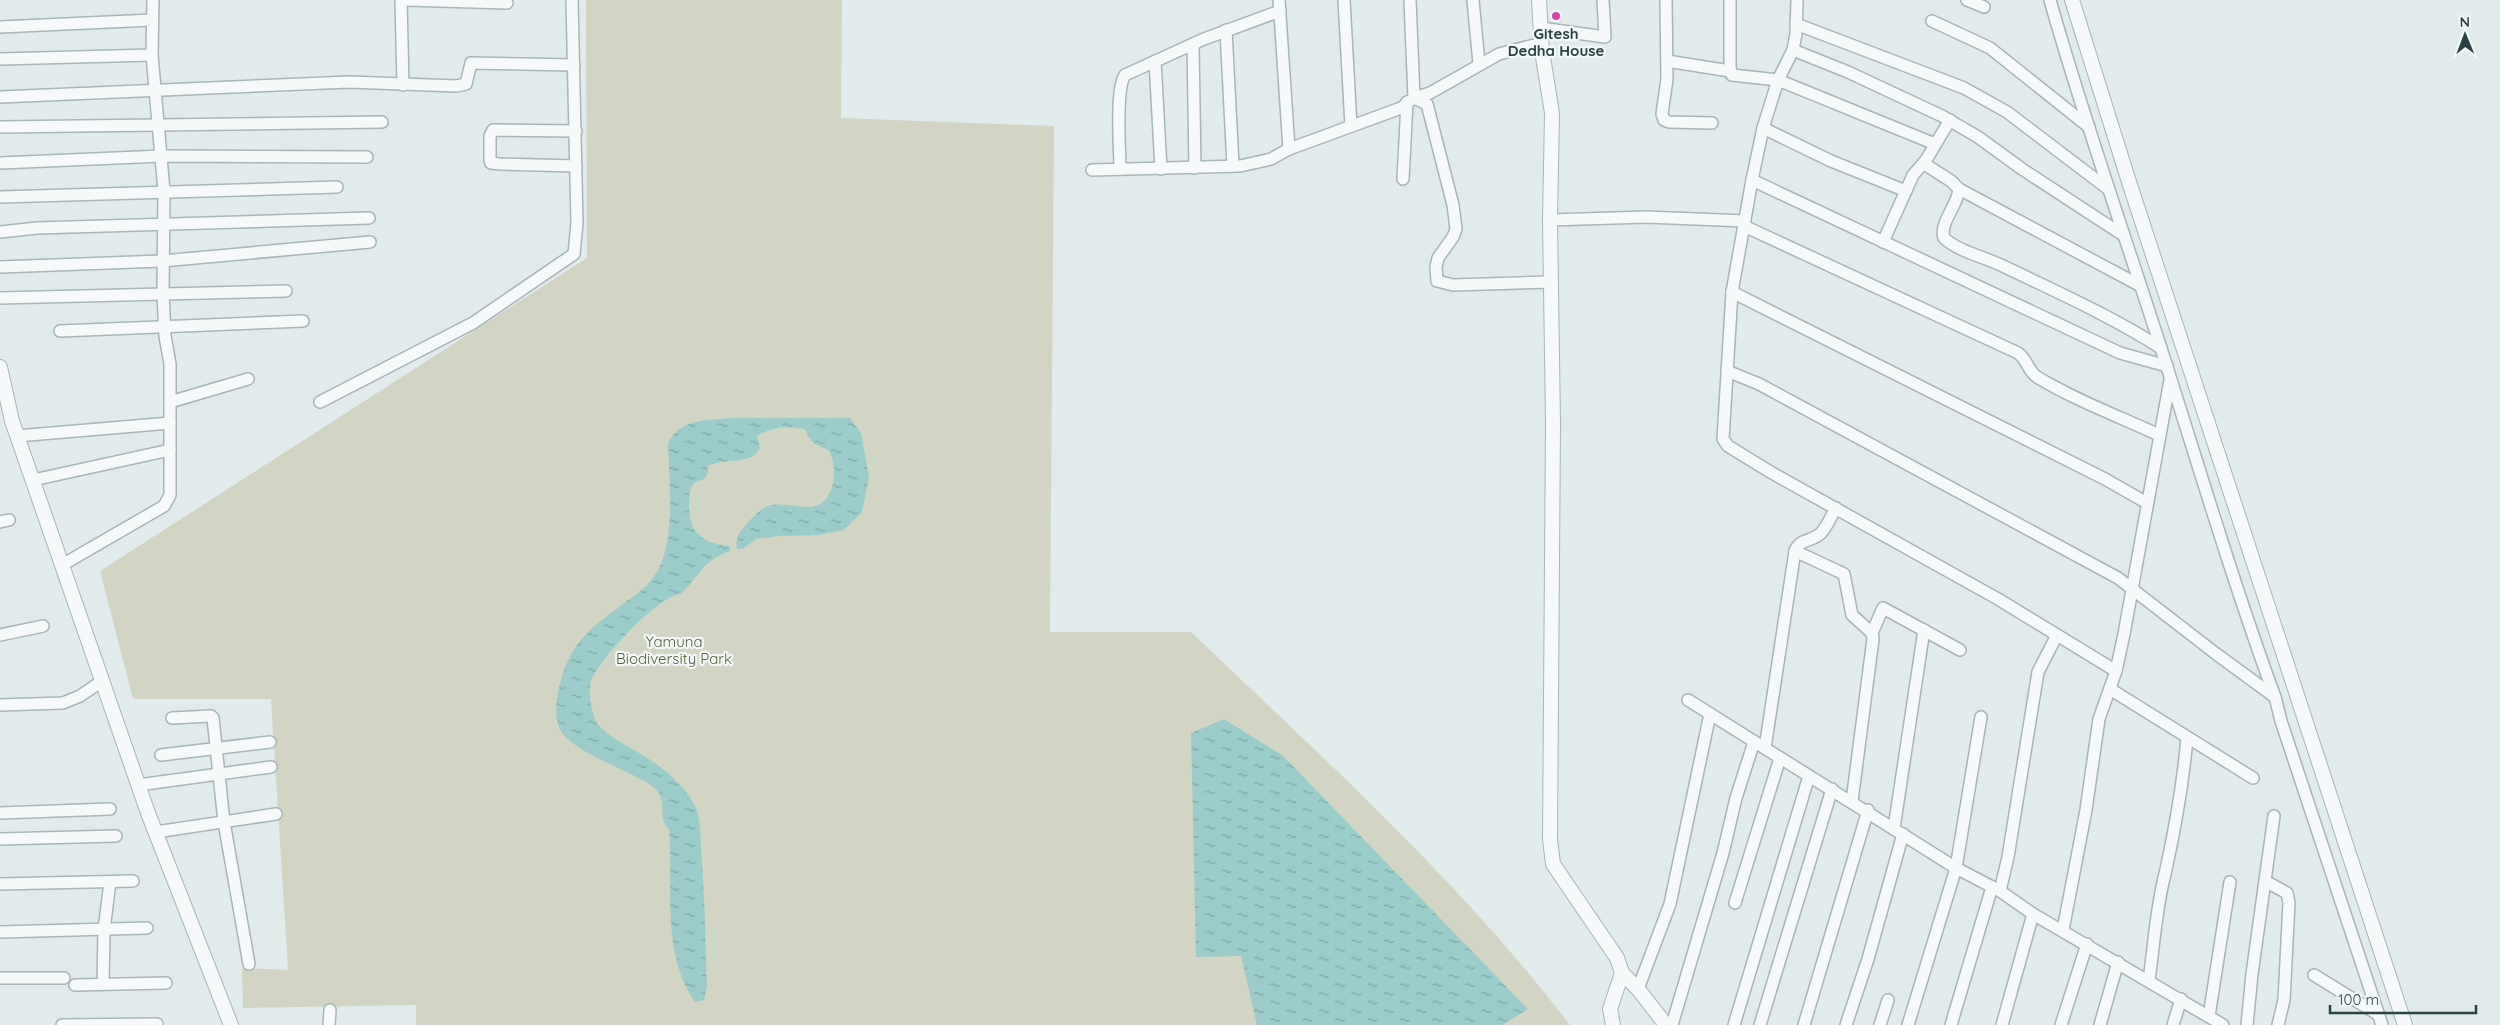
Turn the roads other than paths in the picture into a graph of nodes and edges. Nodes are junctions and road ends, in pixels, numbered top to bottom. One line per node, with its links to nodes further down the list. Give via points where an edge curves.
1 (153, 0): 19 (street)
2 (401, 0): 36 (street)
3 (406, 0): 16 (street)
4 (572, 0): 33 (street)
5 (1344, 0): 44 (street)
6 (1410, 0): 39 (street)
7 (1473, 0): 32 (street)
8 (1539, 0): 23 (street)
9 (1603, 0): 23 (street, via 1606,37)
10 (1666, 0): 31 (street)
11 (1730, 0): 34 (street)
12 (1797, 0): 21 (street)
13 (1967, 0): 18 (street)
14 (2050, 0): 46 (street)
15 (2072, 0): 194 (street)
16 (507, 3)
17 (1280, 6): 24 (street); 50 (street)
18 (1984, 8)
19 (152, 20): 22 (street); 28 (street)
20 (1932, 21): 46 (street, via 1990,48)
21 (1796, 24): 27 (street); 64 (street, via 1964,88 2007,112)
22 (0, 27)
23 (1541, 28): 25 (street)
24 (1226, 30): 26 (street); 56 (street)
25 (1542, 43): 32 (street, via 1499,54); 70 (street, via 1552,113)
26 (1193, 44): 30 (street); 57 (street)
27 (1793, 50): 35 (street); 40 (street)
28 (152, 54): 29 (street); 37 (street)
29 (0, 59)
30 (1155, 61): 58 (street, via 1121,80); 59 (street)
31 (1667, 61): 34 (street); 42 (street, via 1664,120)
32 (1479, 64): 39 (street, via 1430,93)
33 (574, 65): 36 (street, via 474,62 470,65 464,86); 48 (street)
34 (1730, 71): 35 (street, via 1735,76)
35 (1778, 80): 47 (street); 49 (street)
36 (403, 85): 37 (street, via 350,82)
37 (156, 90): 38 (street); 43 (street)
38 (0, 98)
39 (1411, 100): 44 (street, via 1401,108); 61 (street); 79 (street, via 1427,104 1454,216 1454,237 1438,258 1437,281 1453,285)
40 (1950, 120): 49 (street); 74 (street)
41 (382, 122): 43 (street)
42 (1712, 123)
43 (160, 124): 45 (street); 51 (street)
44 (1351, 126): 50 (street)
45 (0, 127)
46 (2089, 127): 64 (street)
47 (1763, 128): 62 (street); 67 (street, via 1831,161)
48 (576, 132): 55 (street); 55 (street, via 493,130 490,160 494,164)
49 (1935, 144): 53 (street)
50 (1289, 149): 56 (street, via 1271,159)
51 (162, 156): 52 (street); 54 (street); 66 (street)
52 (367, 157)
53 (1926, 160): 65 (street, via 1929,168); 67 (street)
54 (0, 163)
55 (576, 166): 95 (street, via 574,254 473,323)
56 (1233, 166): 57 (street)
57 (1196, 168): 59 (street)
58 (1120, 169): 59 (street); 60 (street)
59 (1161, 169)
60 (1092, 170)
61 (1403, 179)
62 (1752, 180): 71 (street); 76 (street)
63 (337, 187): 66 (street)
64 (2107, 188): 74 (street)
65 (1959, 189): 80 (street); 88 (street, via 1943,234 1951,244 2126,326)
66 (164, 191): 68 (street); 72 (street)
67 (1906, 191): 76 (street)
68 (0, 197)
69 (369, 218): 72 (street)
70 (1550, 220): 71 (street, via 1646,217); 79 (street)
71 (1744, 224): 82 (street); 97 (street, via 2018,353 2035,376)
72 (163, 225): 73 (street); 77 (street)
73 (0, 232)
74 (2123, 235): 80 (street)
75 (370, 242): 77 (street)
76 (1883, 242): 89 (street, via 2120,353)
77 (162, 261): 78 (street); 83 (street)
78 (0, 267)
79 (1551, 282): 160 (street, via 1550,839 1553,864 1617,958)
80 (2139, 285): 88 (street)
81 (286, 291): 83 (street)
82 (1732, 292): 91 (street); 101 (street)
83 (163, 294): 84 (street); 86 (street)
84 (0, 298)
85 (303, 321): 86 (street)
86 (164, 326): 87 (street); 94 (street, via 169,354)
87 (60, 331)
88 (2161, 348): 89 (street)
89 (2167, 366): 92 (street)
90 (0, 367): 98 (street)
91 (1727, 371): 102 (street, via 1722,432 1728,446); 105 (street, via 1767,388 2118,578)
92 (2170, 378): 97 (street); 115 (street, via 2223,548)
93 (248, 379): 94 (street)
94 (170, 402): 96 (street)
95 (320, 402)
96 (170, 423): 98 (street); 99 (street)
97 (2159, 435): 101 (street)
98 (17, 436): 100 (street)
99 (170, 450): 100 (street); 104 (street, via 170,490 164,506)
100 (33, 480): 104 (street)
101 (2147, 503): 105 (street)
102 (1836, 508): 103 (street, via 1819,535 1802,541); 109 (street)
103 (1795, 551): 108 (street, via 1844,574 1852,616); 123 (street)
104 (62, 565): 113 (street)
105 (2132, 590): 112 (street); 115 (street)
106 (43, 626): 110 (street)
107 (1924, 630): 108 (street, via 1883,608); 111 (street); 140 (street)
108 (1872, 633): 133 (street, via 1873,646)
109 (2056, 634): 112 (street); 150 (street, via 2038,672 2008,857)
110 (0, 635)
111 (1960, 650)
112 (2116, 671): 114 (street)
113 (102, 681): 117 (street, via 69,701); 131 (street)
114 (2110, 689): 121 (street); 155 (street, via 2098,719 2086,810)
115 (2275, 697): 172 (street)
116 (1688, 700): 118 (street)
117 (0, 705)
118 (1710, 714): 123 (street); 168 (street, via 1670,904)
119 (1981, 717): 144 (street)
120 (172, 718): 124 (street, via 211,716)
121 (2188, 738): 130 (street); 164 (street, via 2183,786 2164,874)
122 (270, 742): 124 (street)
123 (1759, 745): 126 (street); 180 (street, via 1736,798)
124 (216, 747): 125 (street); 128 (street)
125 (161, 754)
126 (1780, 758): 129 (street); 151 (street)
127 (271, 767): 128 (street)
128 (218, 773): 131 (street); 139 (street)
129 (1809, 776): 132 (street); 181 (street)
130 (2253, 778)
131 (138, 785): 141 (street)
132 (1832, 789): 133 (street); 182 (street)
133 (1852, 801): 135 (street)
134 (110, 810): 136 (street)
135 (1868, 810): 140 (street); 183 (street)
136 (0, 813)
137 (276, 814): 139 (street)
138 (2274, 816): 146 (street)
139 (224, 822): 141 (street); 159 (street)
140 (1899, 831): 144 (street); 184 (street, via 1868,959)
141 (156, 832): 176 (street)
142 (116, 836): 143 (street)
143 (0, 839)
144 (1956, 868): 150 (street); 186 (street)
145 (133, 881): 147 (street)
146 (2265, 881): 192 (street); 193 (street, via 2287,893 2289,903 2284,1000)
147 (110, 882): 149 (street); 154 (street)
148 (2230, 882): 173 (street)
149 (0, 884)
150 (1996, 889): 152 (street); 187 (street)
151 (1735, 903)
152 (2033, 914): 155 (street); 188 (street)
153 (146, 928): 154 (street)
154 (104, 930): 156 (street); 165 (street)
155 (2063, 930): 157 (street)
156 (0, 932)
157 (2087, 944): 158 (street); 189 (street)
158 (2118, 962): 164 (street); 190 (street)
159 (249, 964)
160 (1622, 973): 168 (street); 178 (street, via 1610,1009)
161 (2314, 975): 172 (street)
162 (0, 978): 163 (street)
163 (64, 978)
164 (2149, 980): 169 (street)
165 (104, 984): 166 (street); 167 (street)
166 (166, 984)
167 (76, 985)
168 (1638, 989): 179 (street)
169 (2181, 999): 173 (street); 191 (street)
170 (1888, 1000): 185 (street)
171 (330, 1010): 177 (street)
172 (2380, 1020)
173 (2215, 1022)
174 (157, 1024): 175 (street)
175 (62, 1025)
176 (231, 1025)
177 (329, 1025)
178 (1613, 1025)
179 (1666, 1025)
180 (1672, 1025)
181 (1734, 1025)
182 (1760, 1025)
183 (1804, 1025)
184 (1846, 1025)
185 (1880, 1025)
186 (1908, 1025)
187 (1951, 1025)
188 (2002, 1025)
189 (2061, 1025)
190 (2100, 1025)
191 (2173, 1025)
192 (2248, 1025)
193 (2278, 1025)
194 (2405, 1025)

